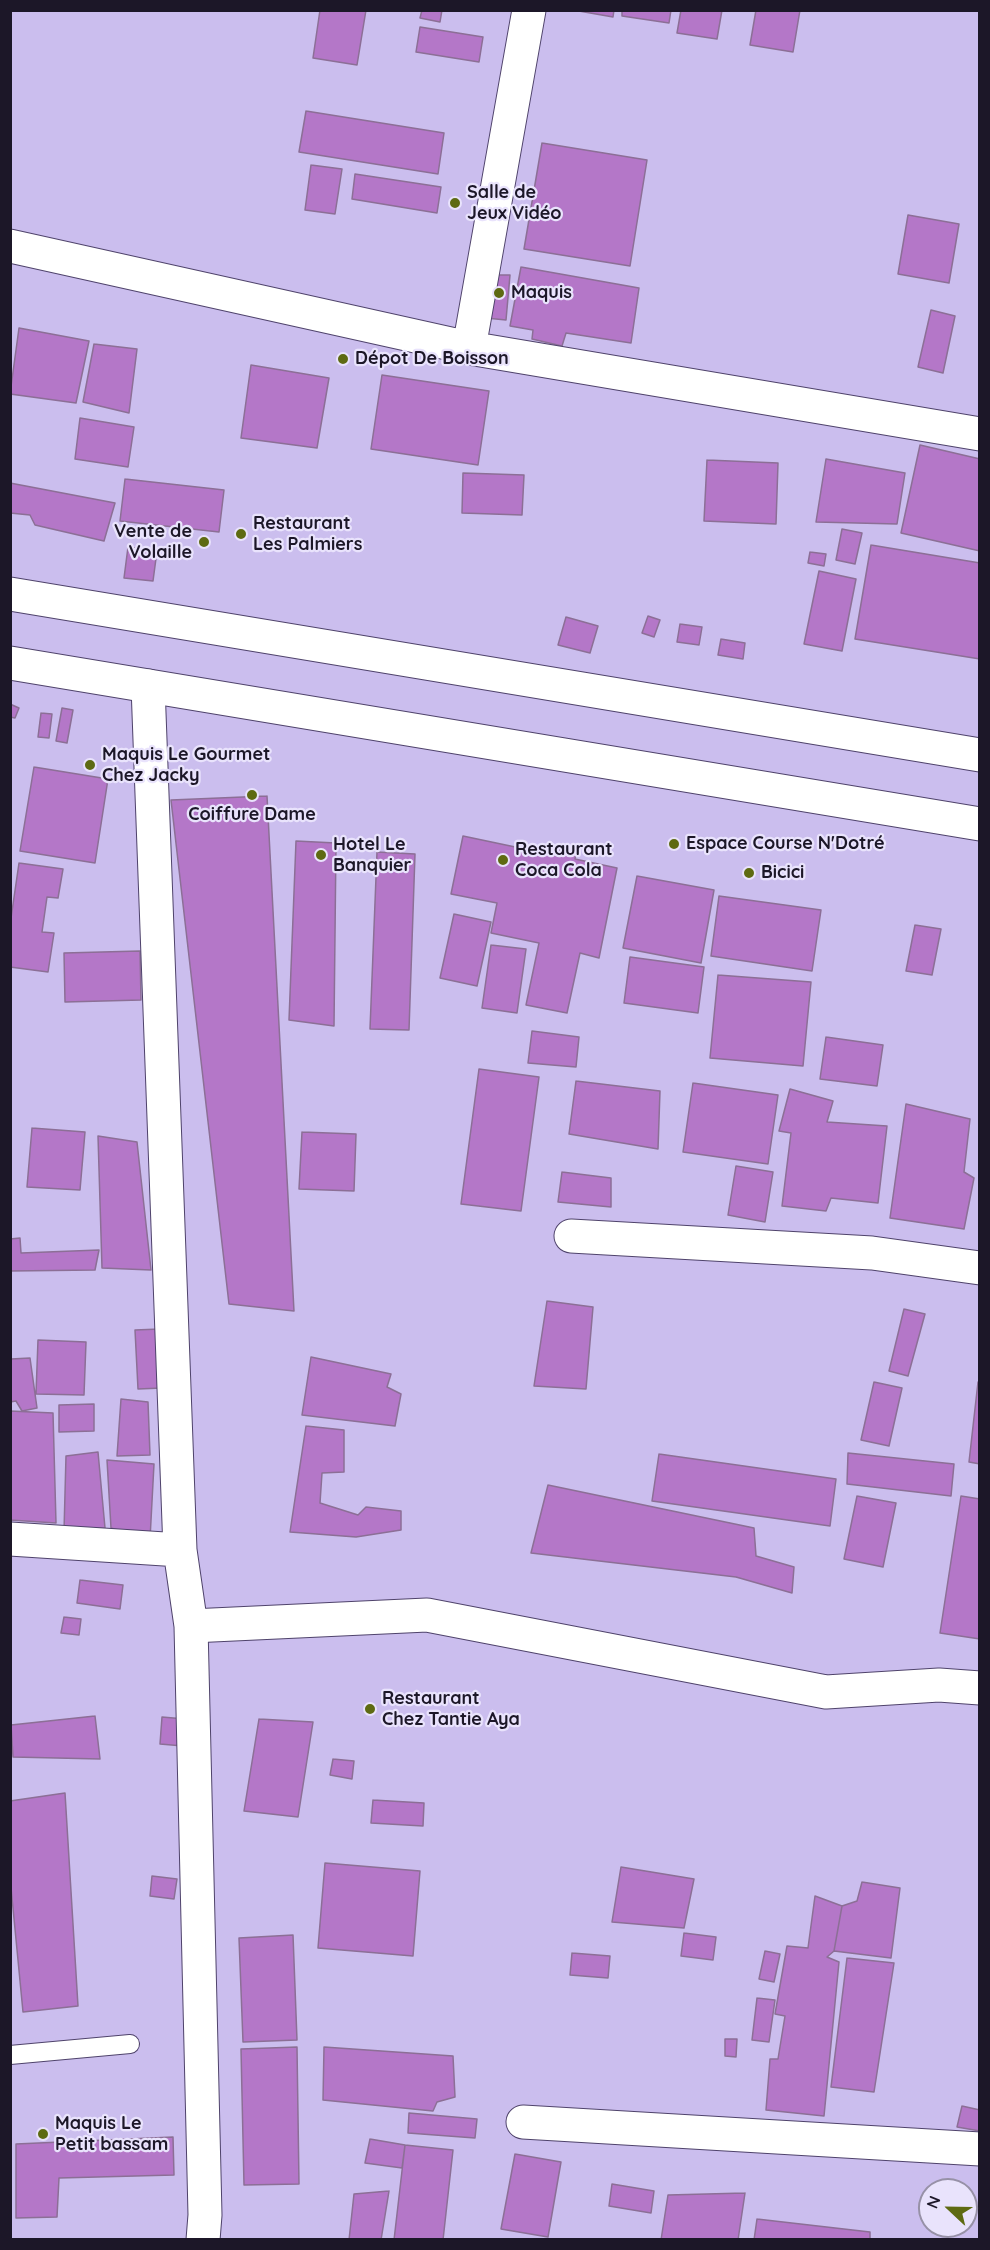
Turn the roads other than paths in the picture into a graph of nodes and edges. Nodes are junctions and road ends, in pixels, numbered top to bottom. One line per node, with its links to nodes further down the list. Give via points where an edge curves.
1 (529, 10): 3 (street)
2 (10, 246): 3 (street)
3 (469, 348): 4 (street)
4 (980, 434)
5 (10, 594): 8 (street)
6 (10, 663): 7 (street)
7 (148, 686): 9 (street); 13 (street)
8 (980, 755)
9 (980, 824)
10 (571, 1236): 11 (street, via 872,1253)
11 (980, 1268)
12 (10, 1539): 13 (street)
13 (180, 1550): 14 (street)
14 (191, 1626): 15 (street, via 427,1615 826,1692 939,1685); 20 (street)
15 (980, 1688)
16 (130, 2044): 17 (lane)
17 (10, 2055)
18 (523, 2122): 19 (street)
19 (980, 2149)
20 (203, 2240)

